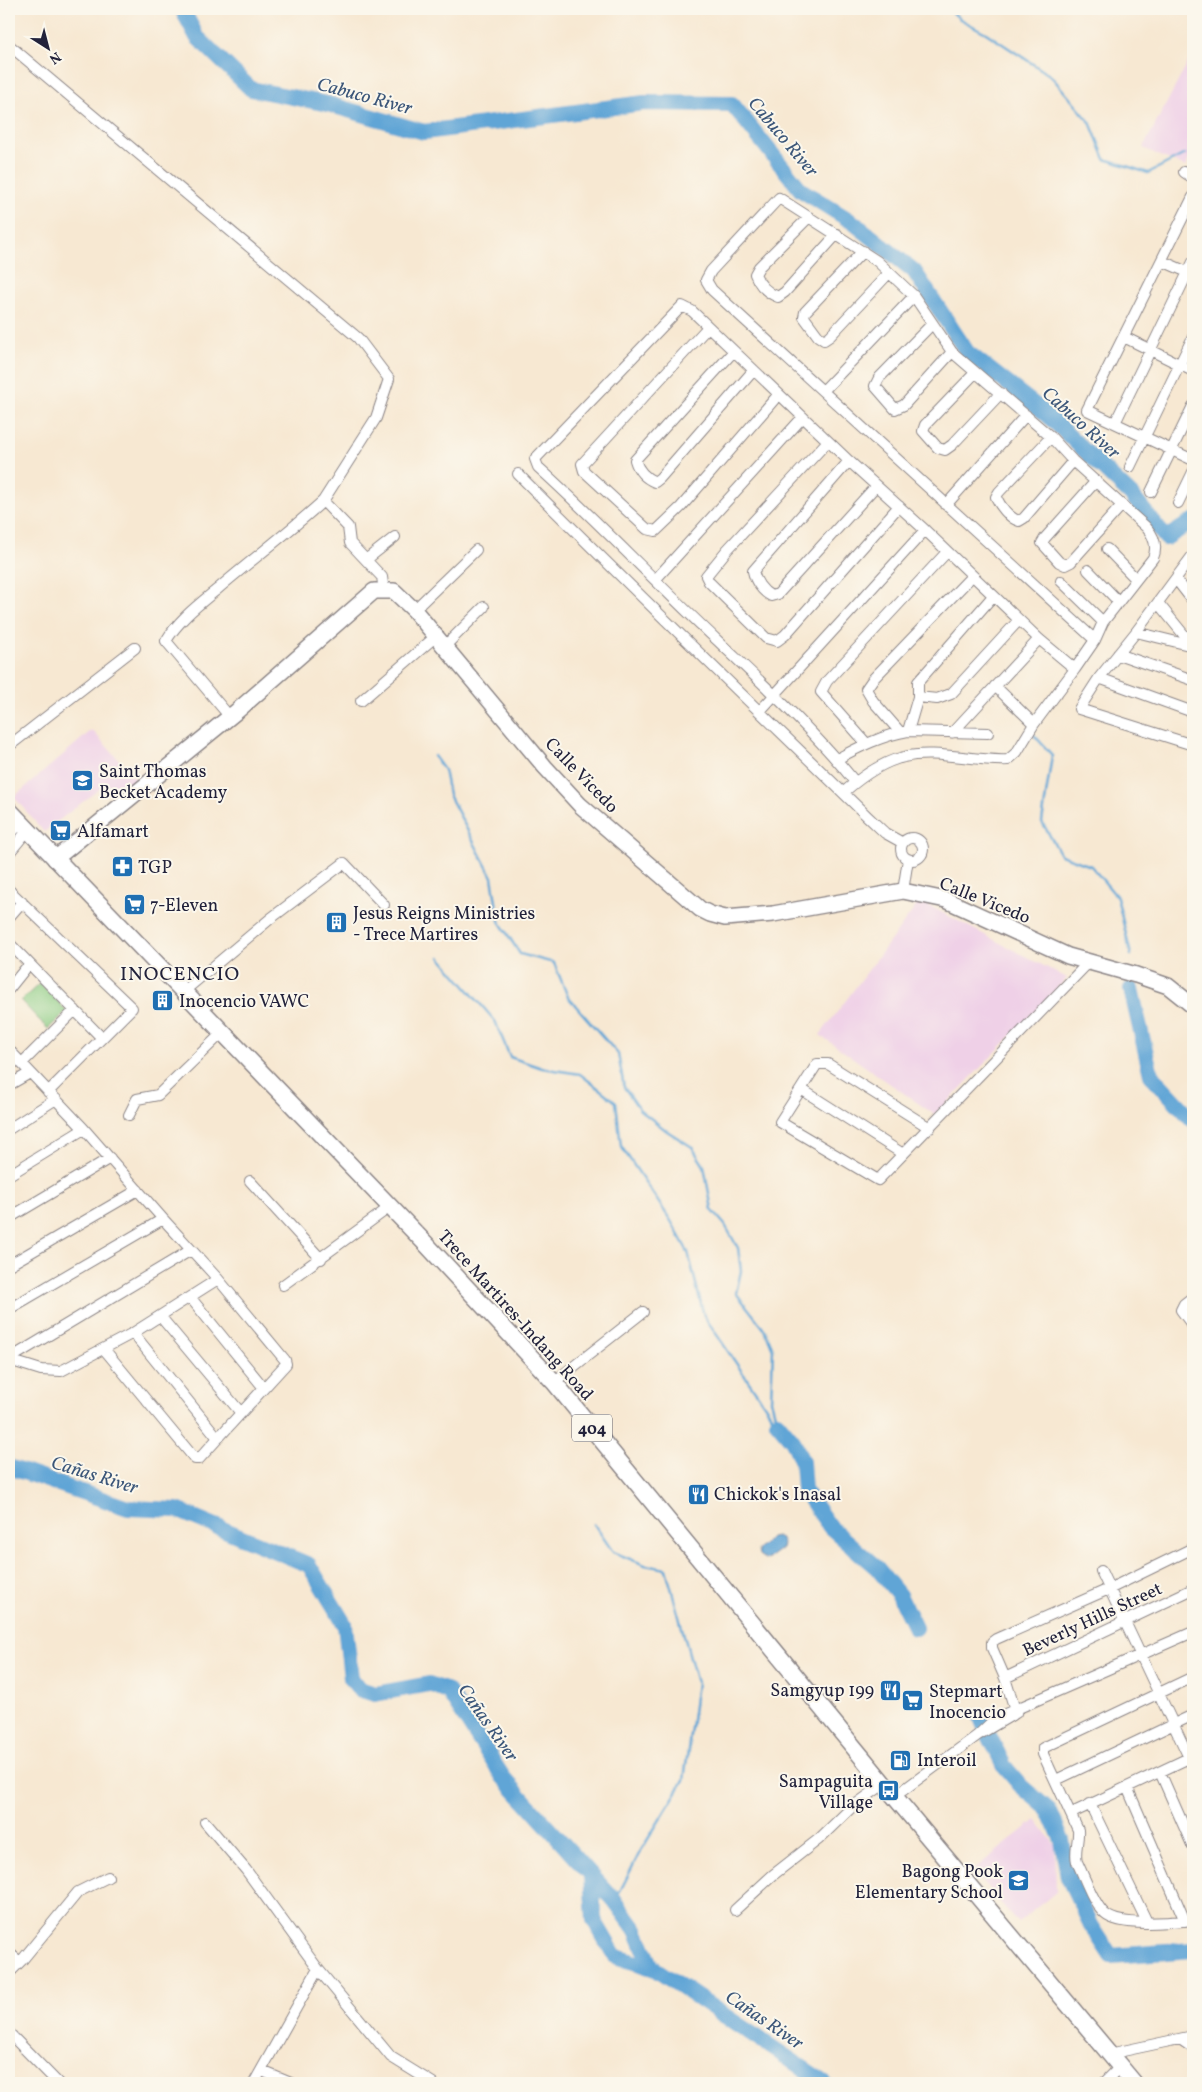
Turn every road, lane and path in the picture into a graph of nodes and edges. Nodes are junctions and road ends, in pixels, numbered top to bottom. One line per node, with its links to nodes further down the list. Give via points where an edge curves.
1 (9, 45): 42 (street, via 358,338 389,379 376,418)
2 (1193, 197): 6 (street)
3 (809, 217): 4 (street); 4 (street, via 755,274 757,281 770,294 778,297 785,292); 22 (street, via 779,198 706,280 712,290)
4 (837, 234): 5 (street)
5 (863, 251): 8 (street); 8 (street, via 805,312 804,317 818,336 824,340 830,336)
6 (1162, 261): 9 (street); 13 (street)
7 (1193, 262): 9 (street)
8 (889, 273): 10 (street)
9 (1191, 273): 15 (street)
10 (914, 296): 11 (street); 22 (street)
11 (932, 324): 17 (street); 17 (street, via 878,378 875,386 879,392 895,409 904,405)
12 (708, 327): 16 (street); 24 (street, via 582,464 584,470 647,529 656,531 681,507); 58 (street, via 682,306 535,459 538,467)
13 (1124, 337): 15 (street); 28 (street, via 1087,410)
14 (1193, 337): 18 (street)
15 (1151, 350): 18 (street); 28 (street)
16 (733, 352): 20 (street); 20 (street, via 636,460 637,467 648,479 655,482 660,478)
17 (952, 352): 21 (street)
18 (1180, 364): 19 (street); 30 (street)
19 (1193, 370)
20 (753, 371): 24 (street)
21 (975, 373): 23 (street); 23 (street, via 925,425 923,431 938,448 945,450 952,445)
22 (823, 391): 44 (street)
23 (1001, 393): 26 (street)
24 (779, 394): 27 (street)
25 (1193, 406): 32 (street)
26 (1026, 416): 29 (street); 44 (street)
27 (802, 417): 31 (street); 58 (street)
28 (1115, 423): 30 (street)
29 (1051, 437): 35 (street); 35 (street, via 996,497 1014,520 1024,518)
30 (1144, 438): 32 (street); 36 (street)
31 (828, 441): 34 (street); 46 (street, via 706,576 766,638 777,642 785,635)
32 (1172, 450): 33 (street); 41 (street)
33 (1193, 460)
34 (849, 461): 40 (street); 40 (street, via 754,571 754,578 765,593 771,596 778,594)
35 (1073, 461): 39 (street)
36 (1130, 467)
37 (1193, 472): 43 (street)
38 (518, 474): 84 (street, via 638,595)
39 (1096, 482): 45 (street); 45 (street, via 1042,544 1059,562 1065,565 1071,562)
40 (876, 486): 46 (street)
41 (1151, 492)
42 (323, 501): 53 (street, via 348,527 350,543); 85 (street, via 197,606 172,630 166,641)
43 (1178, 503)
44 (946, 505): 71 (street)
45 (1122, 505): 56 (street, via 1151,532 1156,546 1153,558)
46 (899, 506): 47 (street)
47 (925, 530): 51 (street); 80 (street)
48 (395, 537): 53 (street)
49 (1107, 549): 56 (street)
50 (476, 550): 66 (street)
51 (947, 552): 55 (street); 90 (street, via 827,681 821,692)
52 (1193, 555): 57 (street)
53 (367, 559): 60 (street, via 382,577)
54 (1088, 570): 63 (street)
55 (972, 576): 61 (street); 87 (street, via 866,689 873,701)
56 (1136, 579): 63 (street)
57 (1176, 579): 62 (street); 64 (street)
58 (655, 580): 80 (street)
59 (1061, 581): 68 (street)
60 (384, 591): 66 (street, Calle Vicedo, via 394,591); 85 (street, via 374,591)
61 (993, 596): 67 (street); 81 (street, via 918,682)
62 (1193, 601)
63 (1119, 602): 68 (street)
64 (1158, 604): 69 (street); 73 (street)
65 (484, 607): 72 (street)
66 (414, 610): 72 (street, Calle Vicedo)
67 (1019, 620): 70 (street); 81 (street, via 951,694 937,699)
68 (1103, 622): 71 (street)
69 (1136, 632): 73 (street); 75 (street)
70 (1039, 639): 76 (street); 79 (street)
71 (1094, 640): 76 (street)
72 (439, 642): 82 (street); 104 (street, Calle Vicedo, via 580,805 700,909 724,918 773,914)
73 (1193, 646)
74 (135, 648): 92 (street)
75 (1118, 654): 77 (street); 78 (street)
76 (1075, 669): 86 (street)
77 (1099, 678): 83 (street); 91 (street, via 1079,709)
78 (1193, 680)
79 (995, 686): 86 (street); 89 (street)
80 (776, 694): 84 (street); 93 (street)
81 (918, 697): 87 (street)
82 (361, 701)
83 (1193, 709)
84 (760, 710): 95 (street)
85 (230, 717): 101 (street)
86 (1034, 724): 94 (street, via 1017,752 1008,760 904,756)
87 (904, 732): 89 (street); 90 (street)
88 (988, 732): 89 (street)
89 (952, 733)
90 (866, 744): 93 (street)
91 (1193, 745)
92 (9, 746)
93 (837, 759): 94 (street)
94 (855, 782): 95 (street)
95 (844, 792): 99 (street, via 885,833)
96 (9, 810): 97 (main road, Trece Martires-Indang Road / 404)
97 (24, 826): 98 (street); 100 (street); 101 (main road, Trece Martires-Indang Road / 404)
98 (9, 835)
99 (902, 844): 102 (street, via 902,853); 102 (street, via 906,839 914,838 923,844 921,856 915,860)
100 (9, 853)
101 (55, 859): 112 (main road, Trece Martires-Indang Road / 404)
102 (908, 859): 104 (street)
103 (9, 890): 105 (street)
104 (903, 891): 109 (street, Calle Vicedo, via 946,900)
105 (22, 902): 107 (street); 116 (street, via 132,1008)
106 (384, 905): 112 (street, via 344,863)
107 (9, 917)
108 (9, 943): 110 (street)
109 (1088, 963): 113 (street, Calle Vicedo, via 1168,986); 125 (street)
110 (29, 964): 111 (street); 114 (street)
111 (9, 989)
112 (182, 992): 115 (main road, Trece Martires-Indang Road / 404)
113 (1193, 1006)
114 (75, 1010): 116 (street); 118 (street)
115 (222, 1033): 124 (street, via 158,1095 137,1099); 133 (main road, Trece Martires-Indang Road / 404)
116 (102, 1038): 122 (street)
117 (9, 1050): 118 (street)
118 (22, 1063): 119 (street)
119 (30, 1073): 120 (street); 122 (street)
120 (9, 1085)
121 (801, 1089): 125 (street, via 817,1064 828,1064); 128 (street); 128 (street, via 780,1122 878,1180)
122 (48, 1092): 123 (street)
123 (56, 1099): 126 (street); 127 (street)
124 (129, 1115)
125 (930, 1128): 128 (street)
126 (9, 1129)
127 (84, 1129): 129 (street); 130 (street)
128 (903, 1154)
129 (110, 1158): 132 (street); 134 (street)
130 (9, 1174)
131 (250, 1181): 137 (street)
132 (138, 1190): 135 (street); 138 (street)
133 (390, 1207): 137 (street); 150 (main road, Trece Martires-Indang Road / 404)
134 (9, 1218)
135 (162, 1219): 136 (street); 143 (street)
136 (191, 1250): 139 (street); 149 (street)
137 (321, 1258): 140 (street)
138 (9, 1265)
139 (218, 1279): 141 (street); 151 (street, via 285,1360 284,1368)
140 (283, 1285)
141 (190, 1297): 145 (street); 151 (street)
142 (1193, 1297): 146 (street, via 1181,1310)
143 (9, 1309)
144 (643, 1312): 150 (street)
145 (160, 1316): 147 (street); 152 (street)
146 (1193, 1326)
147 (133, 1333): 148 (street); 153 (street)
148 (104, 1349): 149 (street, via 61,1371 41,1370); 153 (street, via 191,1457 199,1458)
149 (9, 1359)
150 (554, 1382): 171 (main road, Trece Martires-Indang Road / 404)
151 (264, 1388): 152 (street)
152 (241, 1413): 153 (street)
153 (218, 1438)
154 (1193, 1548): 156 (street)
155 (1101, 1571): 156 (street)
156 (1109, 1589): 158 (street); 162 (street, via 992,1642)
157 (1193, 1589): 158 (street, Beverly Hills Street)
158 (1124, 1621): 160 (street); 162 (street, Beverly Hills Street)
159 (1193, 1632): 160 (street)
160 (1141, 1656): 163 (street); 164 (street)
161 (1193, 1677): 163 (street)
162 (1005, 1678): 164 (street)
163 (1158, 1693): 166 (street); 169 (street, via 1043,1748)
164 (1016, 1711): 171 (street)
165 (1193, 1714): 166 (street)
166 (1173, 1724): 167 (street); 169 (street)
167 (1192, 1760): 168 (street)
168 (1160, 1772): 170 (street); 175 (street)
169 (1056, 1780): 173 (street)
170 (1126, 1787): 172 (street); 178 (street)
171 (889, 1791): 177 (street, via 852,1806 819,1839); 188 (main road, Trece Martires-Indang Road / 404)
172 (1090, 1804): 173 (street); 179 (street)
173 (1072, 1813): 179 (street, via 1079,1838 1075,1854 1077,1862 1100,1909 1106,1916 1135,1924)
174 (205, 1822): 182 (street, via 246,1870)
175 (1193, 1847)
176 (108, 1876): 181 (street, via 78,1892)
177 (735, 1910)
178 (1189, 1920): 179 (street)
179 (1146, 1922)
180 (9, 1953): 181 (street)
181 (20, 1962): 183 (street)
182 (318, 1969): 190 (street); 194 (street, via 391,2057)
183 (9, 1973)
184 (9, 2033): 191 (street)
185 (1193, 2036): 186 (street)
186 (1180, 2039): 187 (street); 188 (street)
187 (1193, 2048)
188 (1109, 2054): 189 (main road, Trece Martires-Indang Road / 404)
189 (1120, 2067): 195 (street); 196 (main road, Trece Martires-Indang Road / 404)
190 (262, 2071): 192 (street); 193 (street)
191 (58, 2083)
192 (254, 2083)
193 (291, 2083)
194 (433, 2083)
195 (1104, 2083)
196 (1134, 2083)

